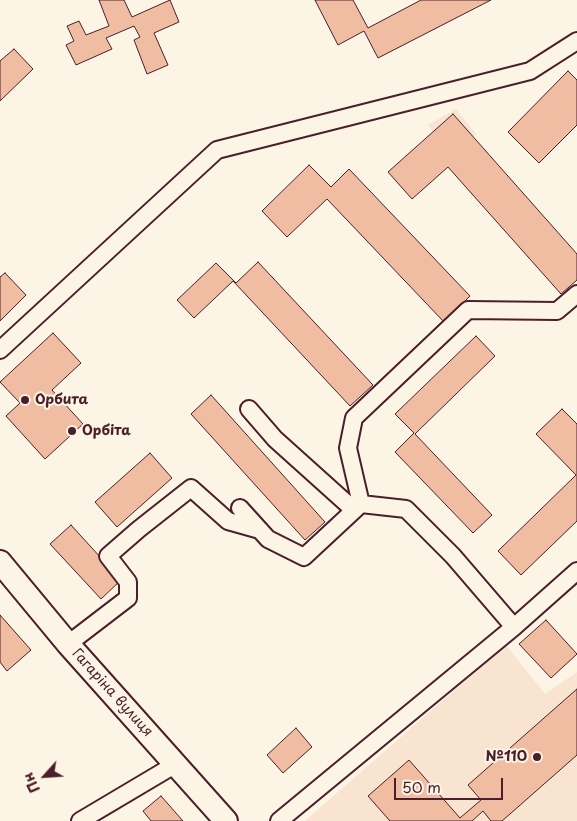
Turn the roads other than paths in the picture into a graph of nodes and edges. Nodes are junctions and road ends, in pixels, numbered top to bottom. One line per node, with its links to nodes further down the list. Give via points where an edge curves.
1 (577, 41): 3 (street, via 530,71 217,150)
2 (577, 294): 5 (street, via 557,311 468,310 354,418 348,448)
3 (0, 350)
4 (250, 409): 5 (street, via 275,439)
5 (357, 507): 7 (street, via 304,557 268,539); 10 (street, via 406,509 453,556)
6 (240, 508): 7 (street)
7 (260, 530): 11 (street, via 228,521 191,488 108,556 128,582 128,598)
8 (0, 562): 11 (main road, Гагаріна вулиця)
9 (577, 571): 10 (street)
10 (514, 627): 15 (street)
11 (68, 644): 12 (main road, Гагаріна вулиця)
12 (176, 764): 13 (street); 14 (main road, Гагаріна вулиця)
13 (80, 821)
14 (226, 821)
15 (279, 821)

